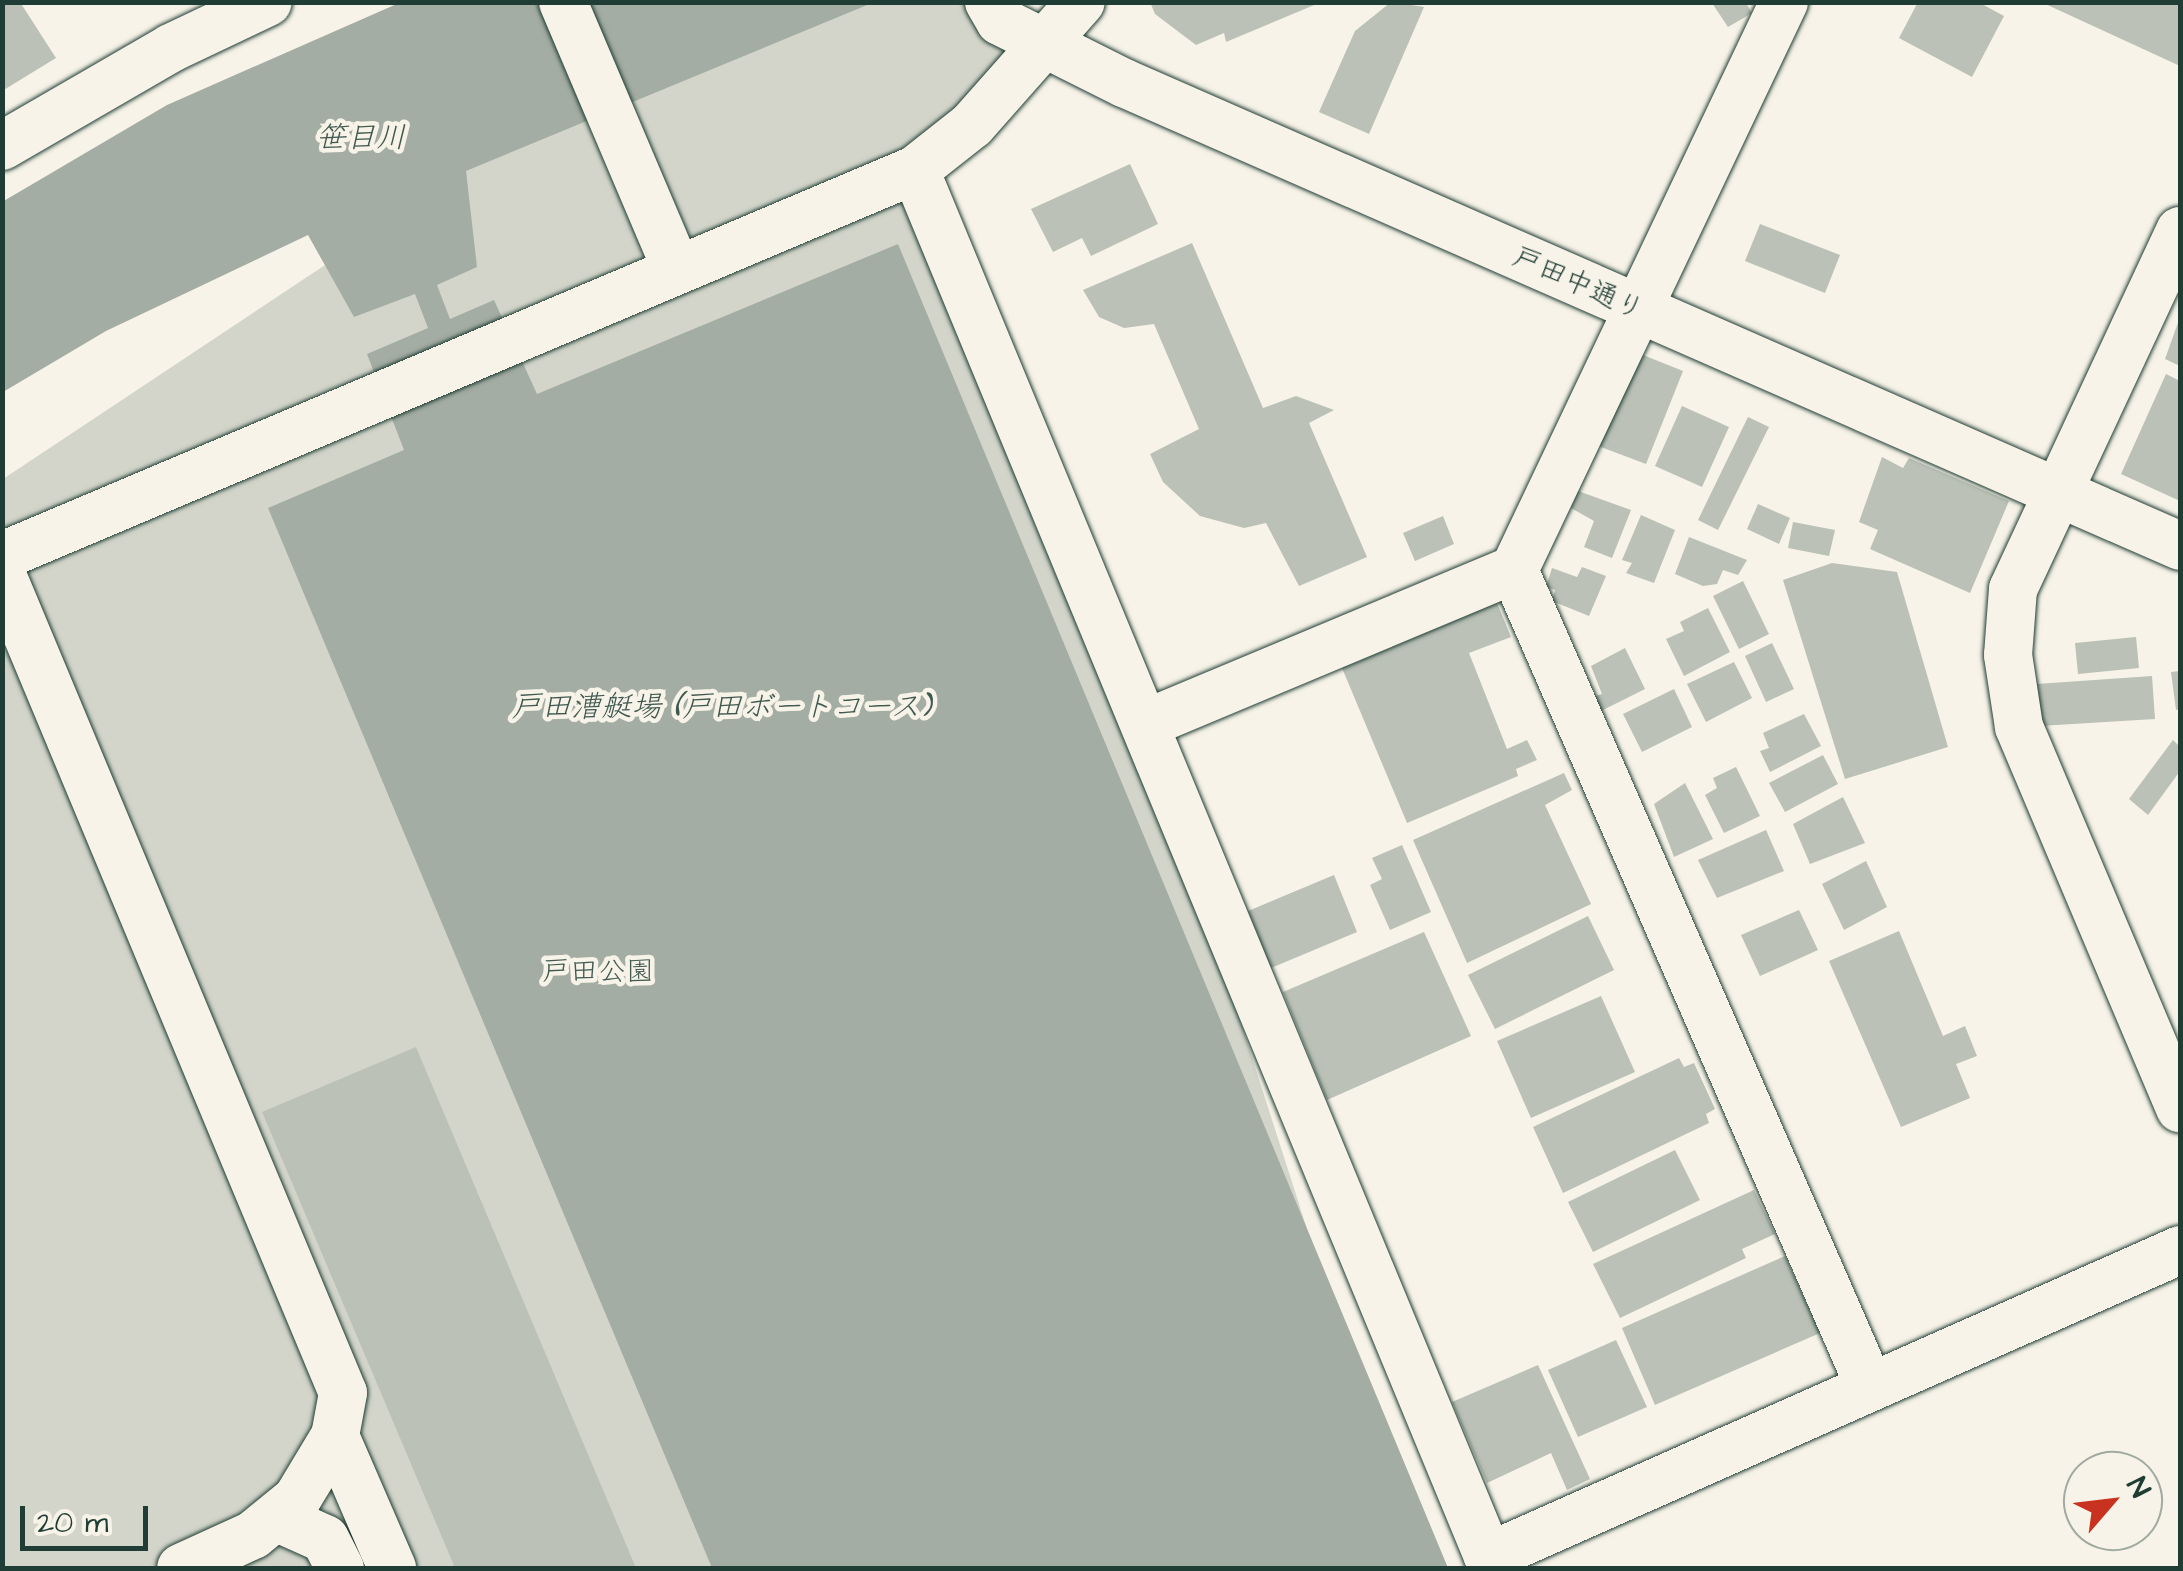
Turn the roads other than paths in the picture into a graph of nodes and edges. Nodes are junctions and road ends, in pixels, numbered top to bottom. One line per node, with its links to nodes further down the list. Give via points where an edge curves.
1 (268, 2): 7 (street, via 171,48)
2 (563, 2): 10 (street)
3 (988, 2): 6 (street, 戸田中通り, via 1000,21)
4 (1081, 2): 6 (street)
5 (1784, 2): 11 (street)
6 (1044, 44): 8 (street, via 972,124); 11 (street, 戸田中通り)
7 (2, 146)
8 (914, 170): 10 (street); 17 (street)
9 (2180, 232): 12 (street)
10 (676, 270): 14 (street)
11 (1635, 309): 12 (street, 戸田中通り); 15 (street)
12 (2057, 493): 13 (street, 戸田中通り); 18 (street, via 2013,589 2008,655 2020,727)
13 (2180, 546)
14 (2, 556)
15 (1514, 570): 17 (street); 20 (street)
16 (2, 575): 21 (street, via 338,1371 343,1393)
17 (1145, 724): 23 (street)
18 (2180, 1108)
19 (2180, 1250): 20 (street)
20 (1869, 1385): 23 (street)
21 (336, 1436): 22 (street, via 312,1480); 26 (street)
22 (278, 1518): 24 (street); 25 (street, via 325,1539)
23 (1491, 1563)
24 (198, 1565)
25 (340, 1568)
26 (392, 1568)

